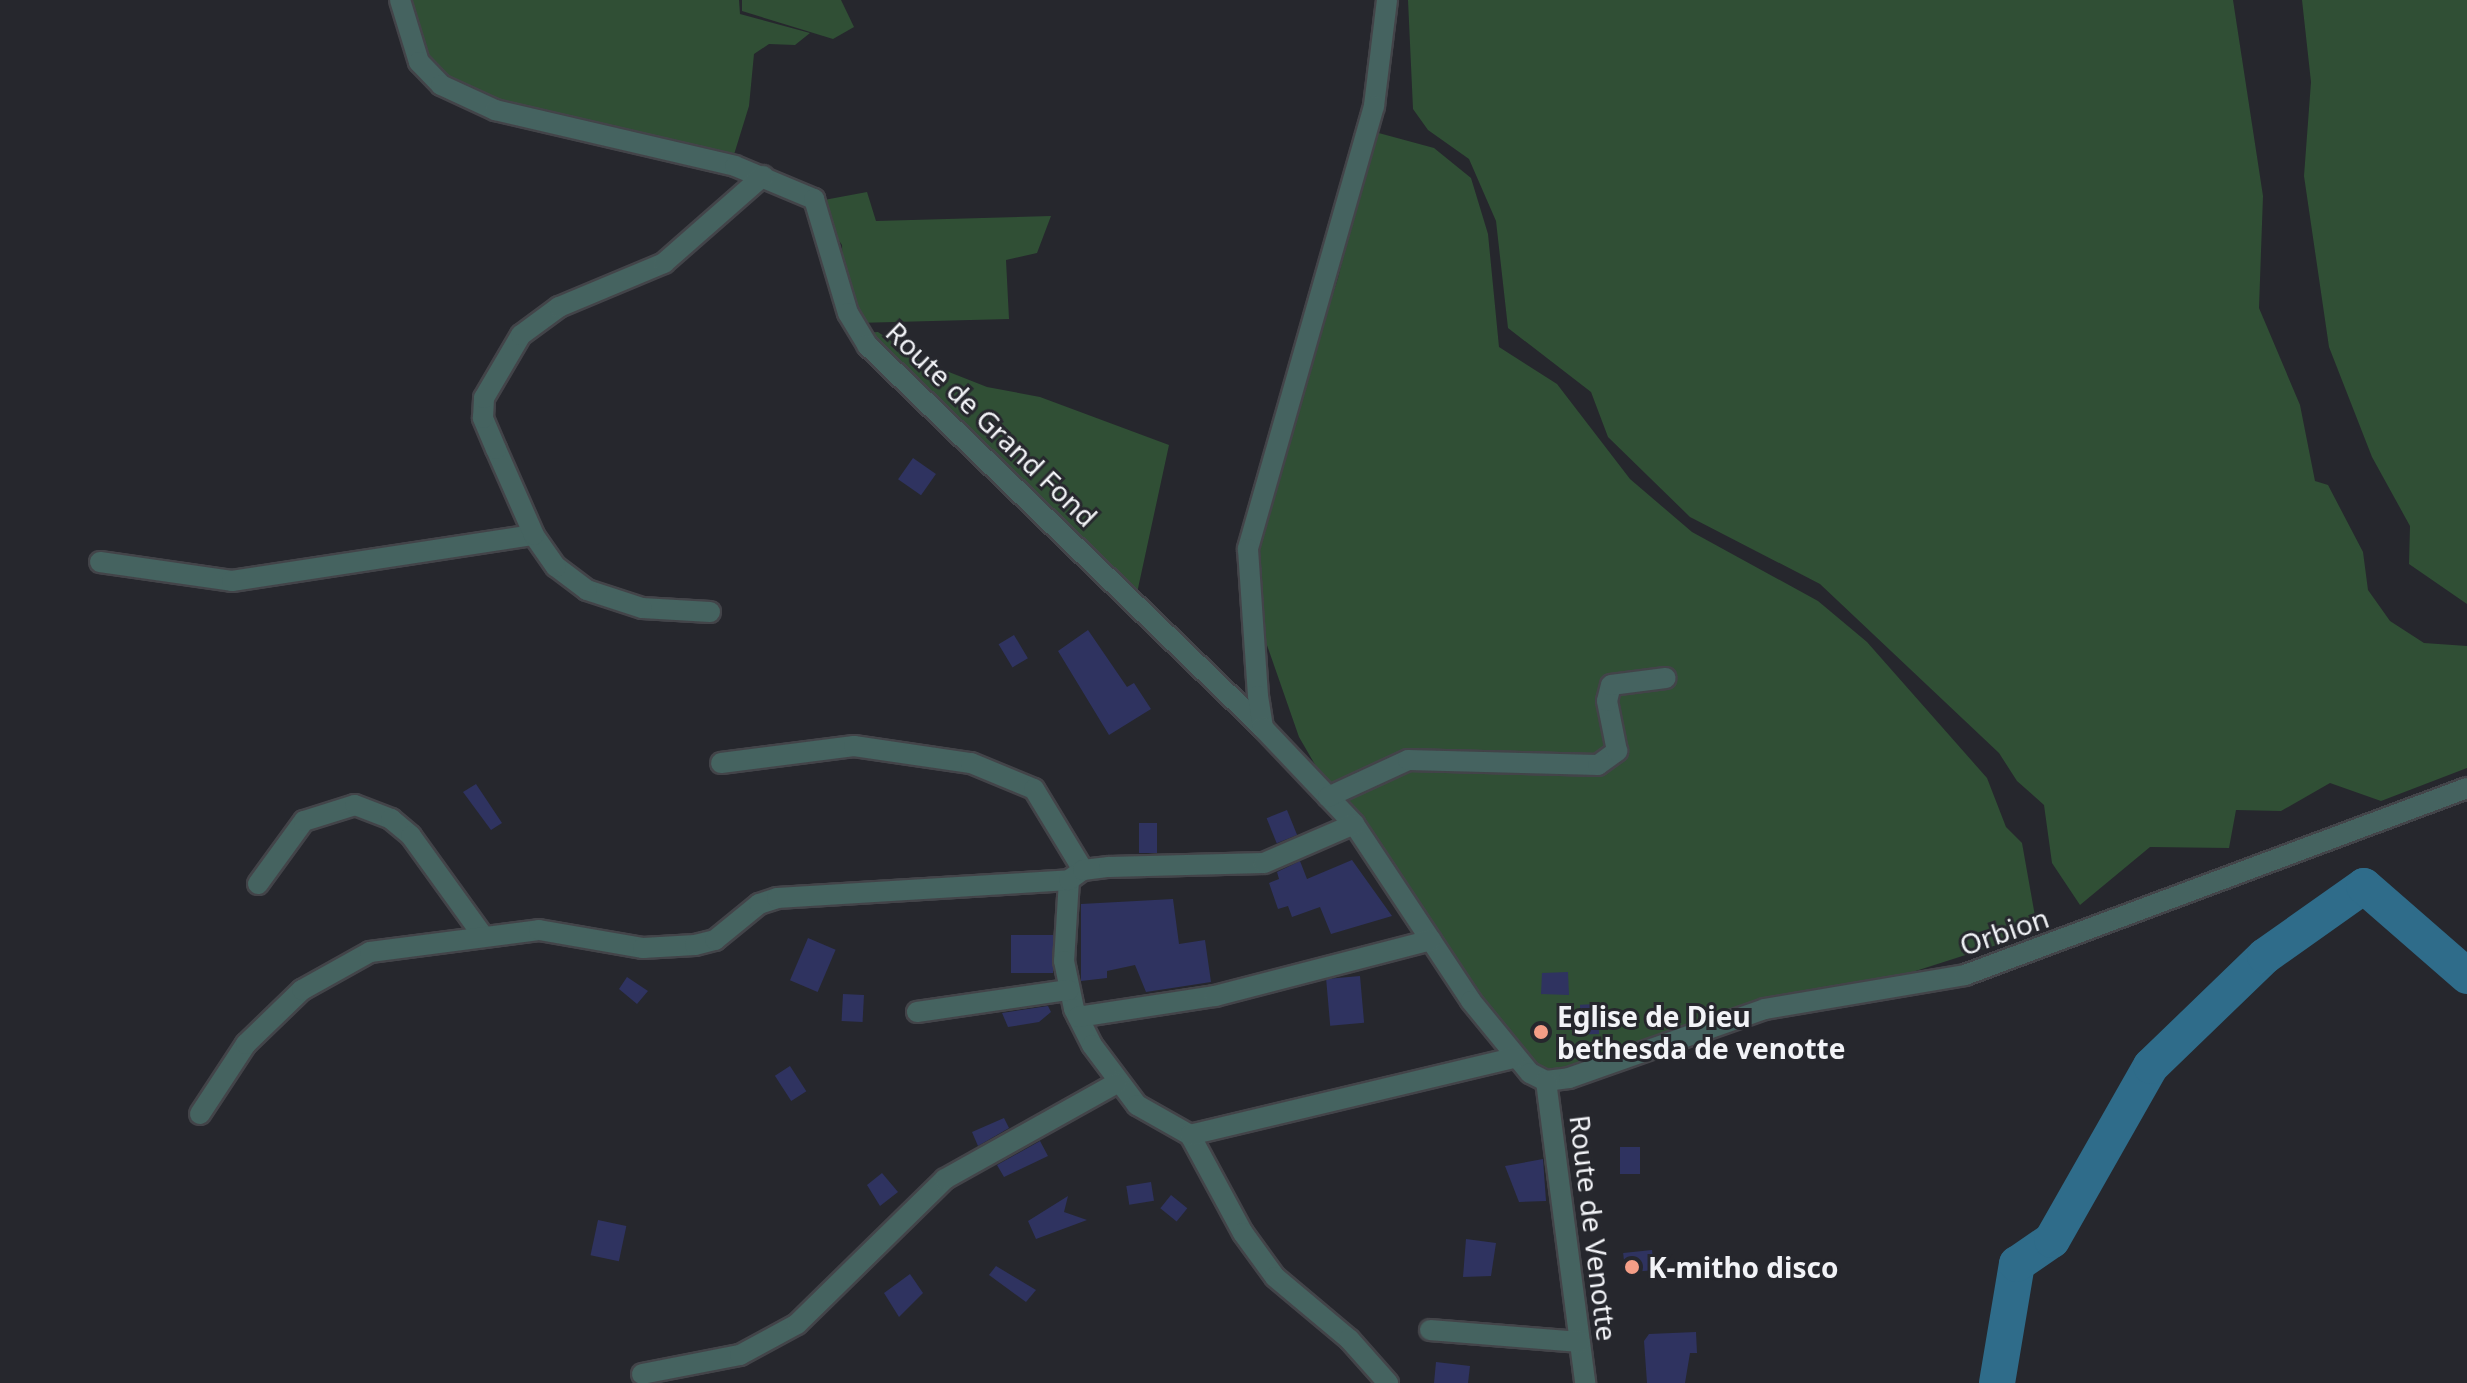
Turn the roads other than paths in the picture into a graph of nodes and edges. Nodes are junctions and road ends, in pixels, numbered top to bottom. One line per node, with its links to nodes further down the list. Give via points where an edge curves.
1 (400, 0): 3 (street, Route de Grand Fond, via 419,62 441,85 495,110)
2 (1387, 0): 8 (street, via 1374,106 1248,549)
3 (763, 176): 4 (street, via 664,263 559,307 521,335 501,361 484,398 483,418); 8 (street, Route de Grand Fond, via 814,199 848,313 867,345)
4 (534, 535): 5 (street, via 232,581); 6 (street, via 556,567 587,590 642,608)
5 (100, 562)
6 (710, 612)
7 (1666, 678): 11 (street, via 1611,685 1607,701 1617,751 1598,765 1408,760)
8 (1263, 728): 11 (street, Route de Grand Fond)
9 (721, 763): 13 (street, via 854,746 971,763 1034,789)
10 (2467, 788): 21 (street, Orbion, via 1965,975 1765,1009 1599,1069)
11 (1328, 797): 12 (street, Route de Grand Fond)
12 (1354, 824): 13 (street, via 1264,863); 16 (street, Route de Grand Fond)
13 (1076, 875): 15 (street, via 777,898 759,904 715,940 695,945 643,948 539,930); 17 (street)
14 (258, 884): 15 (street, via 304,821 355,805 391,819 411,836)
15 (483, 936): 23 (street, via 370,952 302,990 246,1044)
16 (1431, 940): 19 (street, via 1215,996); 20 (street, Route de Grand Fond)
17 (1068, 990): 18 (street); 19 (street)
18 (917, 1012)
19 (1078, 1017): 22 (street)
20 (1514, 1058): 21 (street, Route de Grand Fond); 24 (street)
21 (1546, 1081): 26 (street, Route de Venotte)
22 (1117, 1083): 24 (street, via 1160,1122); 27 (street, via 945,1179 797,1324 740,1355)
23 (200, 1114)
24 (1190, 1135): 28 (street, via 1243,1233 1275,1277 1349,1339)
25 (1430, 1330): 26 (street)
26 (1580, 1342): 29 (street, Route de Venotte)
27 (642, 1374)
28 (1388, 1383)
29 (1585, 1383)

